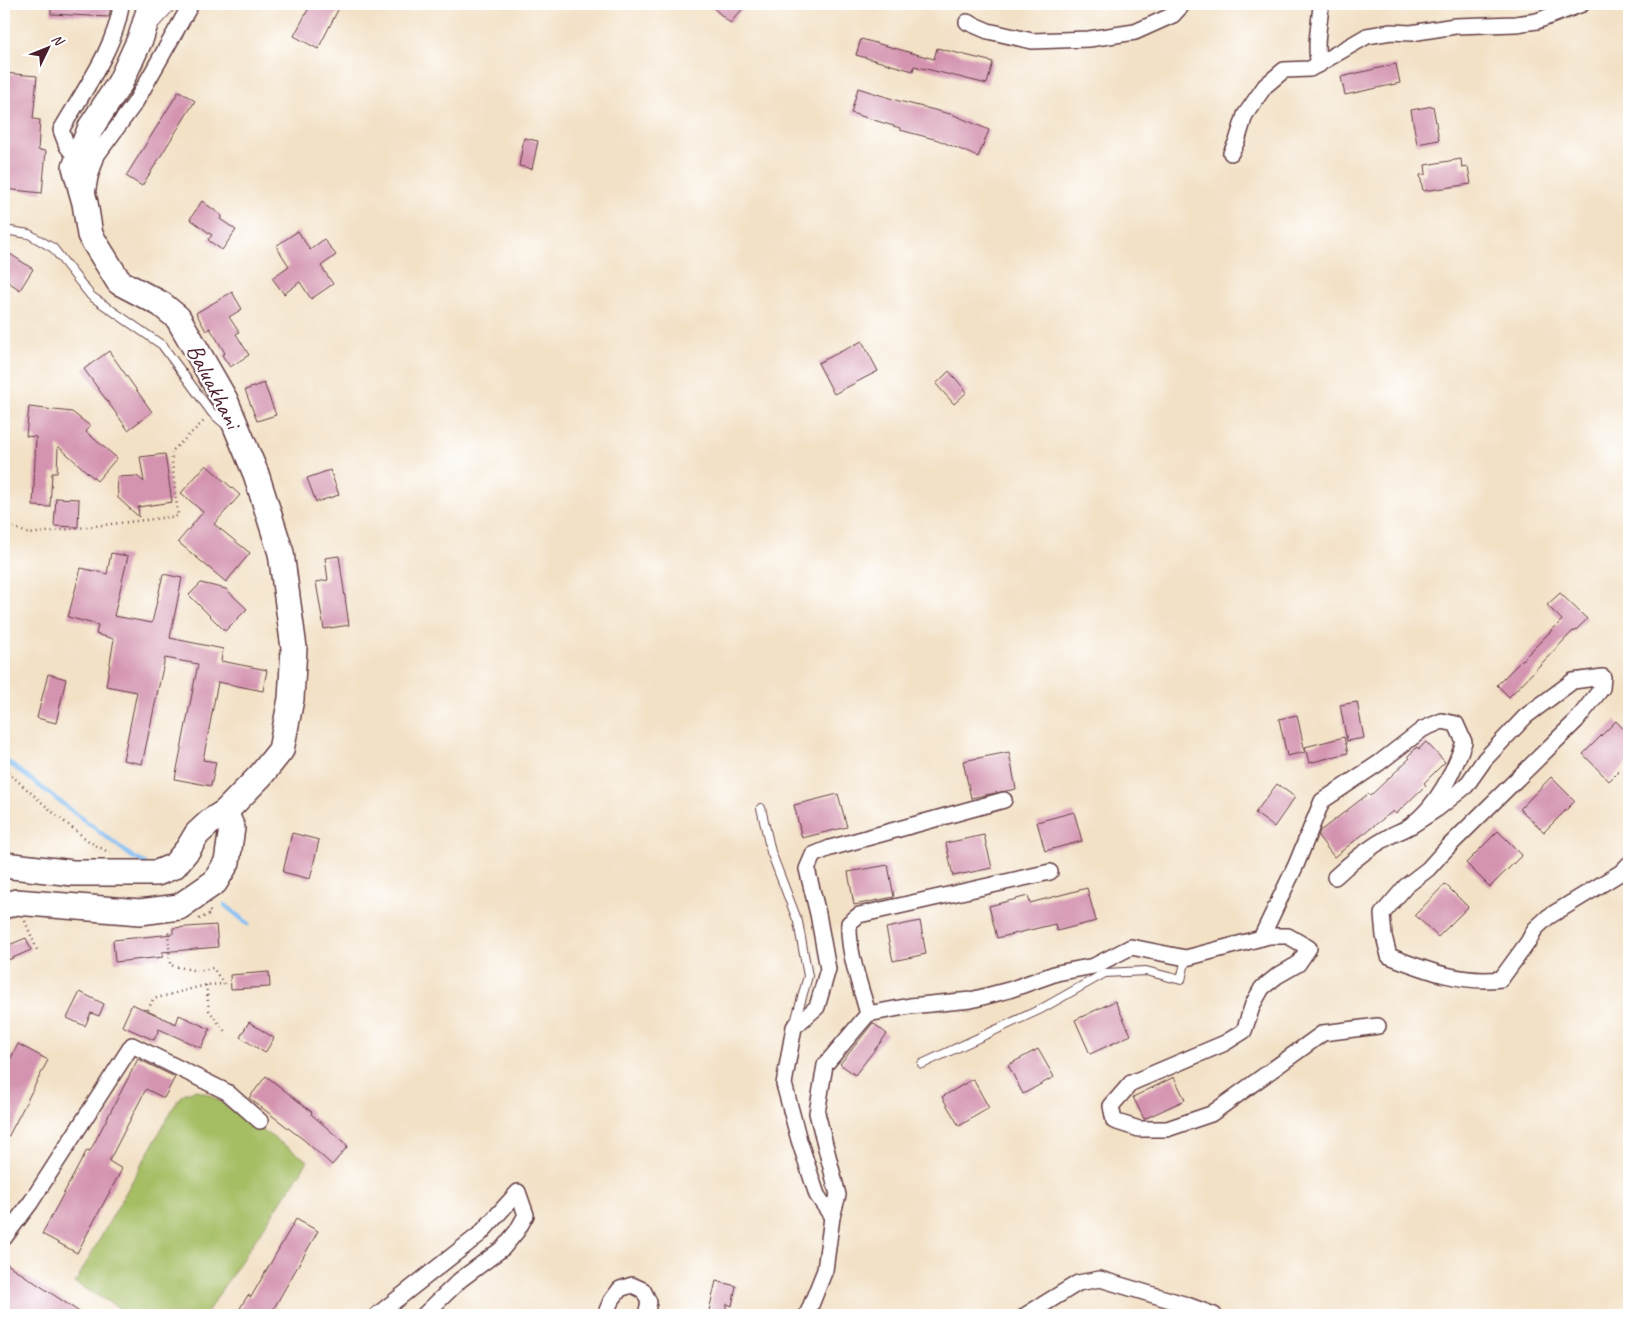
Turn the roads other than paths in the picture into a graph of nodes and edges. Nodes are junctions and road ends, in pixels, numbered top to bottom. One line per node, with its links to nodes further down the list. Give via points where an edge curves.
1 (122, 4): 12 (street, via 109,46 62,130 67,146)
2 (152, 4): 9 (main road)
3 (173, 4): 9 (lane)
4 (191, 4): 13 (street, Baluakhani, via 135,103 97,156)
5 (1183, 4): 8 (street, via 1174,15 1134,32 1089,40 1032,41)
6 (1321, 4): 10 (street, via 1317,33)
7 (1582, 4): 10 (street, via 1537,21 1367,36)
8 (966, 22)
9 (140, 37): 12 (main road, via 120,83 91,127)
10 (1319, 65): 11 (street, via 1310,69 1284,70 1265,86 1245,115)
11 (1231, 153)
12 (78, 160): 13 (main road, via 75,167)
13 (85, 203): 15 (main road, Baluakhani, via 90,235 118,282 161,304 178,318 225,400)
14 (4, 230): 15 (lane, via 29,234 53,248 91,296 162,345 212,413)
15 (242, 440): 18 (main road, Baluakhani, via 281,553 294,648 292,699 281,750)
16 (1004, 800): 29 (street, via 813,854 806,870 828,968 817,1007)
17 (761, 808): 29 (lane, via 771,852 798,922 808,976)
18 (225, 812): 20 (main road, Baluakhani, via 197,834 174,866 157,873 72,873); 24 (main road, via 232,828 227,862 215,882 179,906 140,912)
19 (1411, 826): 21 (street, via 1466,786 1485,759 1526,716 1573,681 1603,677 1602,688 1576,721 1428,869 1406,886 1382,914 1389,956 1453,978 1501,979 1535,929 1548,917 1620,873); 23 (street, via 1353,859); 25 (street, via 1435,800 1454,769 1464,742 1456,724 1442,721 1423,729 1379,763 1322,800)
20 (4, 864)
21 (1629, 864)
22 (1050, 872): 27 (street, via 859,915 849,923 849,937)
23 (1336, 877)
24 (10, 904)
25 (1261, 938): 26 (street); 28 (street, via 1288,936 1309,948 1298,964 1262,988 1244,1031 1225,1043 1131,1082 1112,1106 1114,1121 1139,1129 1167,1129 1211,1114 1323,1032)
26 (1186, 958): 27 (street, via 1131,946 1094,966 1057,973 971,1000); 30 (lane, via 1181,980 1146,971 1105,974 1040,1009)
27 (868, 1014): 32 (street, via 825,1065 817,1113 838,1195)
28 (1378, 1026)
29 (794, 1027): 32 (street, via 784,1084 817,1195)
30 (922, 1064)
31 (260, 1121): 33 (street, via 227,1092 132,1045 31,1202)
32 (832, 1217): 38 (street, via 824,1270)
33 (4, 1238)
34 (377, 1315): 35 (street, via 480,1234 518,1192 526,1216 517,1231 503,1248 460,1280)
35 (424, 1315)
36 (605, 1315): 37 (street, via 620,1289 632,1285 643,1290 649,1302)
37 (646, 1315)
38 (807, 1315)
39 (1026, 1315): 40 (street, via 1078,1283 1100,1279)
40 (1214, 1315)

